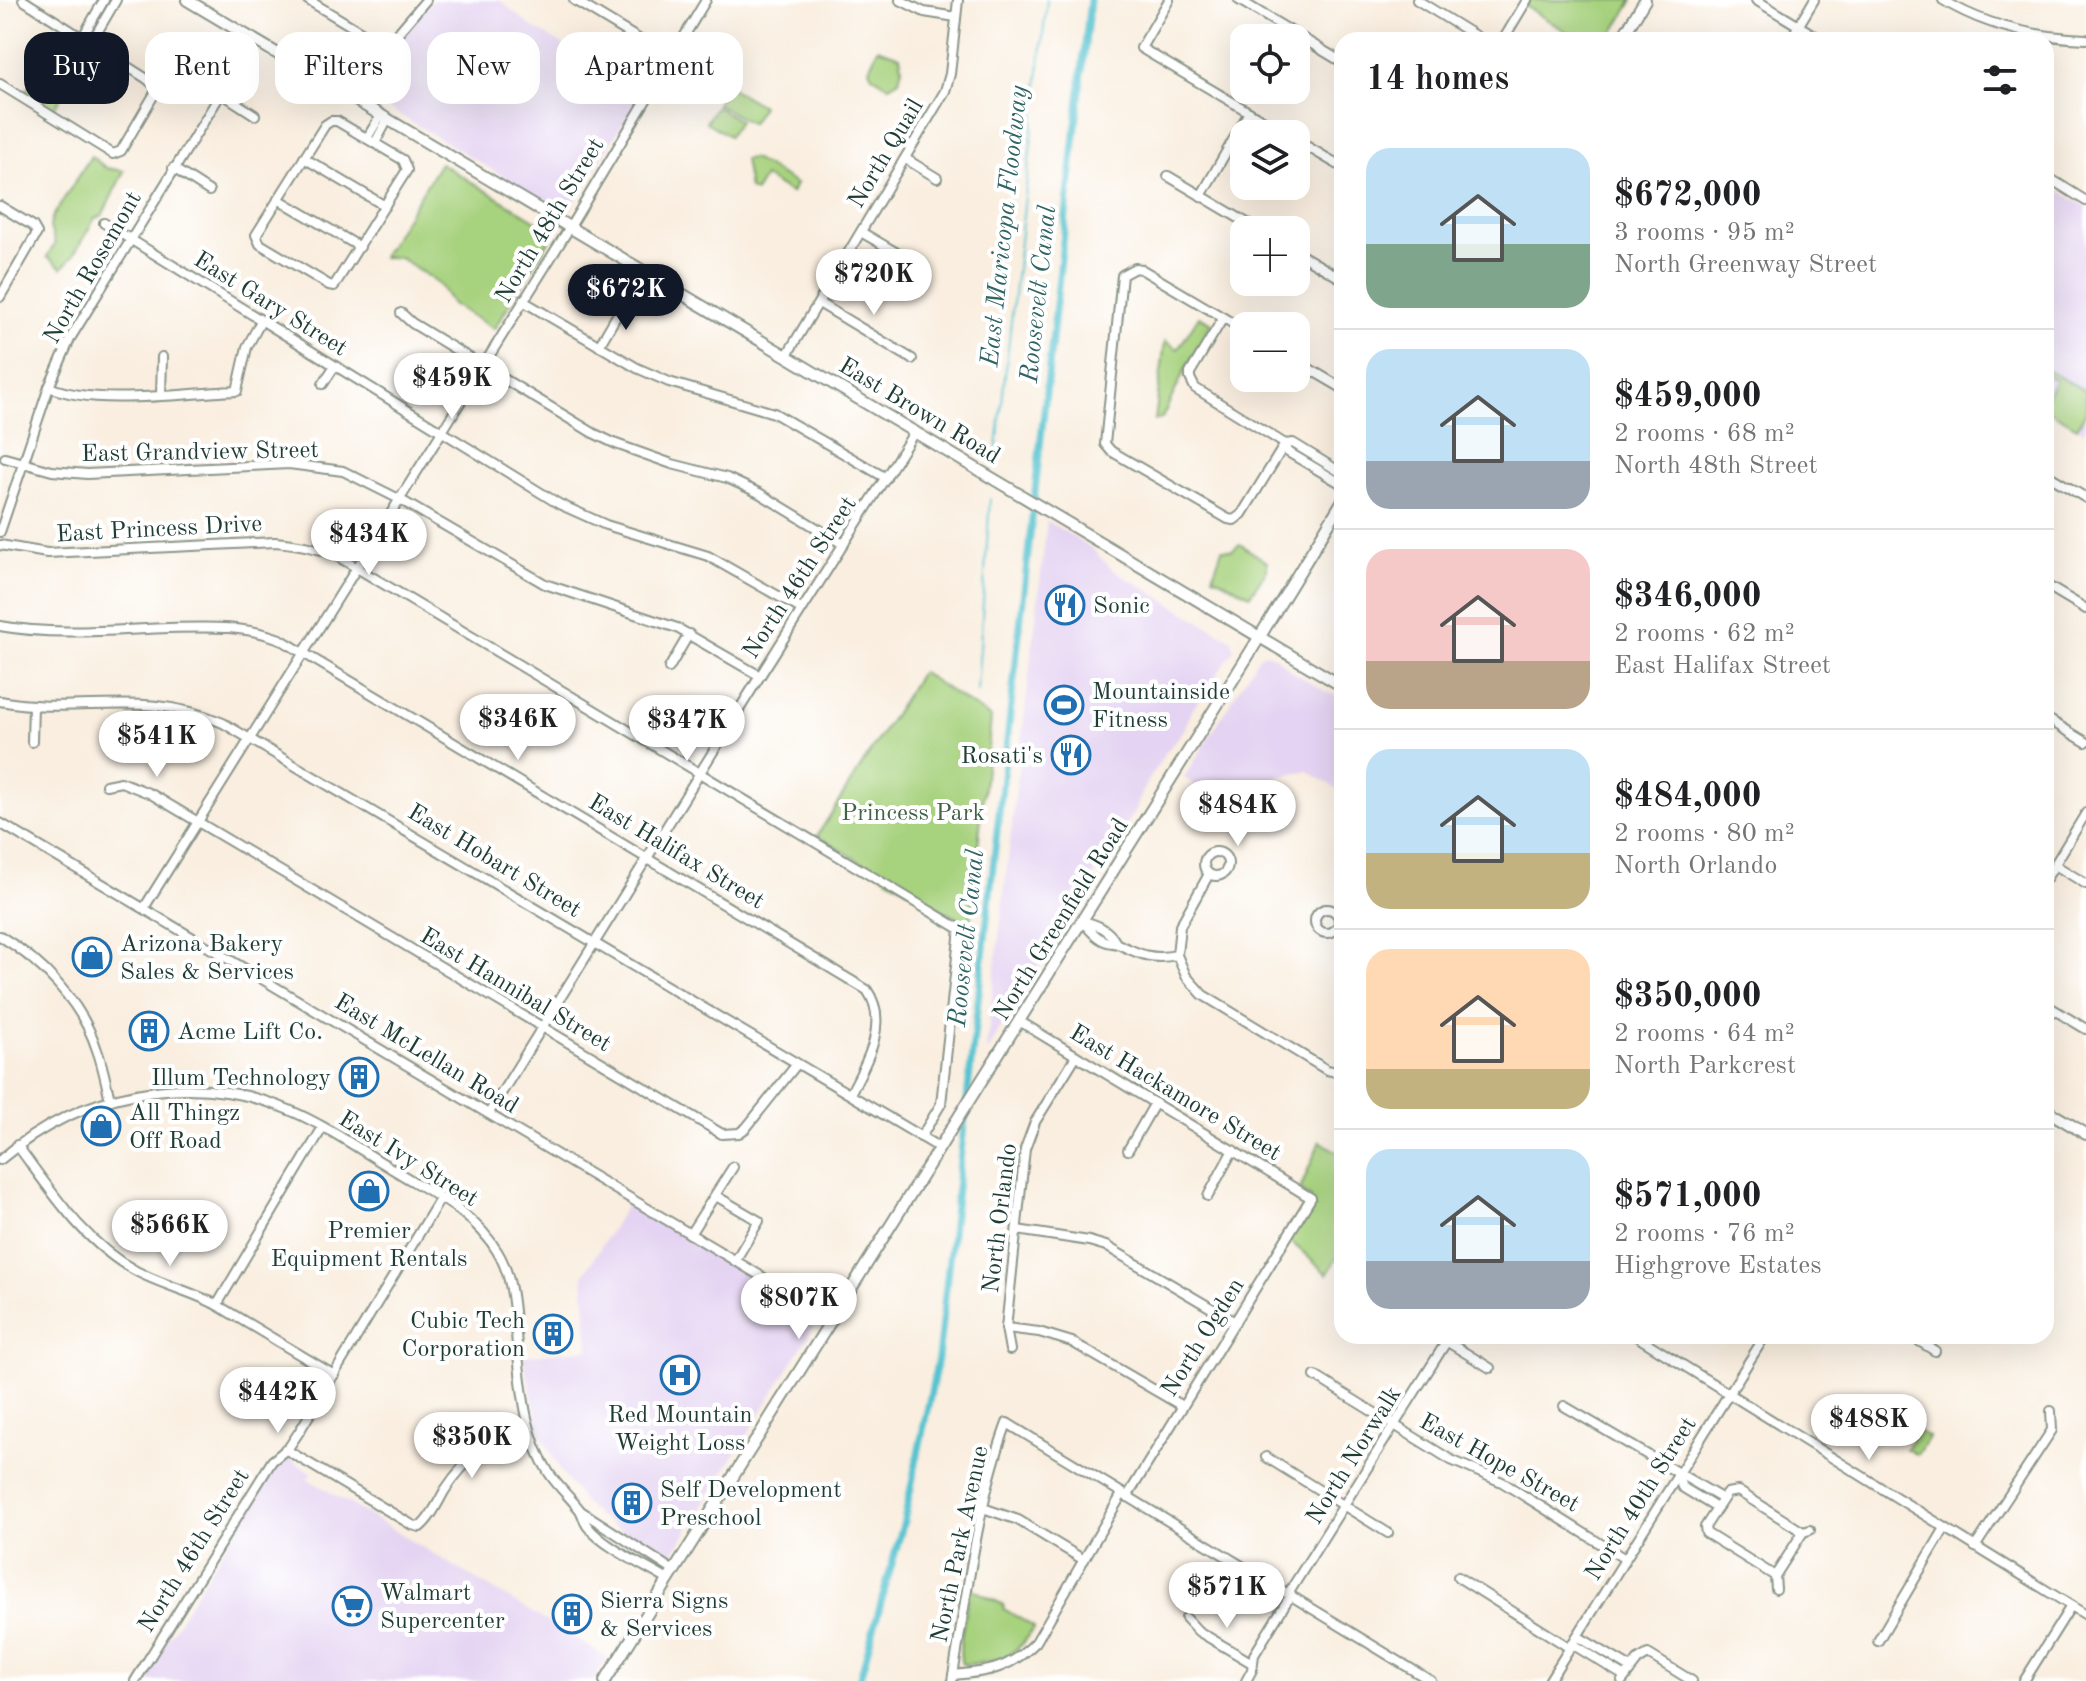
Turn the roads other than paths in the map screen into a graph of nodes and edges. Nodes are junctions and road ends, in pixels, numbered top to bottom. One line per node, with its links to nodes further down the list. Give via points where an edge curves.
1 (23, 0): 22 (street)
2 (104, 0): 23 (street)
3 (116, 0): 24 (street)
4 (187, 0): 25 (main road, East Brown Road)
5 (308, 0): 26 (street)
6 (426, 0): 27 (street)
7 (574, 0): 28 (street)
8 (706, 0): 29 (street, North 48th Street)
9 (900, 0): 20 (street, via 924,12)
10 (958, 0): 20 (street, North Quail)
11 (1169, 0): 47 (street, via 1141,48)
12 (1239, 0): 19 (street)
13 (1417, 0): 30 (street)
14 (1527, 0): 31 (street)
15 (1645, 0): 32 (main road)
16 (1756, 0): 21 (street)
17 (1814, 0): 21 (street)
18 (1943, 0): 35 (street)
19 (1253, 4): 38 (street)
20 (956, 17): 54 (street, North Quail, via 945,91)
21 (1798, 26): 33 (street); 34 (street)
22 (74, 32)
23 (86, 32)
24 (97, 32)
25 (241, 32)
26 (361, 32)
27 (399, 32)
28 (627, 32)
29 (686, 32)
30 (1469, 32)
31 (1508, 32)
32 (1626, 32)
33 (1795, 32)
34 (1808, 32)
35 (2024, 32)
36 (2054, 36): 37 (street)
37 (2086, 39)
38 (1334, 57)
39 (129, 67): 42 (street, via 155,86 117,154)
40 (0, 84): 41 (street)
41 (24, 99)
42 (32, 104)
43 (214, 104): 56 (street, North Rosemont)
44 (238, 104): 48 (street)
45 (362, 104): 49 (main road, East Brown Road)
46 (643, 104): 68 (street, North 48th Street)
47 (1249, 112): 50 (street); 61 (street)
48 (255, 115)
49 (384, 117): 51 (street); 68 (main road, East Brown Road)
50 (1262, 120)
51 (371, 140): 53 (street, via 331,121); 65 (street, via 406,164)
52 (1310, 148): 55 (street)
53 (304, 158): 62 (street); 65 (street)
54 (906, 159): 58 (street); 69 (street, North Quail)
55 (1334, 162)
56 (173, 168): 60 (street); 70 (street, North Rosemont)
57 (1168, 176): 61 (street)
58 (937, 178)
59 (2054, 181): 63 (street)
60 (209, 191)
61 (1201, 196): 66 (street)
62 (278, 199): 71 (street); 71 (street, via 256,239 329,285 338,283)
63 (2086, 201)
64 (0, 206): 75 (street, via 37,232)
65 (385, 206): 71 (street)
66 (1235, 216)
67 (104, 223): 70 (street, East Gary Street)
68 (570, 227): 76 (street, North 48th Street); 84 (main road, East Brown Road)
69 (861, 232): 73 (street); 78 (street, North Quail)
70 (130, 239): 81 (street, East Gary Street); 92 (street, North Rosemont, via 71,337)
71 (360, 247)
72 (1310, 260): 74 (street)
73 (921, 267)
74 (1334, 274)
75 (0, 297)
76 (523, 301): 83 (street); 87 (street, North 48th Street)
77 (624, 303): 83 (street)
78 (819, 303): 84 (street, North Quail); 86 (street)
79 (401, 313): 87 (street)
80 (1223, 318): 82 (street); 96 (street, via 1190,373 1192,383); 96 (street, via 1141,269 1122,275 1103,439 1107,447 1228,519 1239,518)
81 (261, 321): 88 (street, East Gary Street); 93 (street, via 247,347 237,391)
82 (1230, 322)
83 (599, 346): 102 (street, via 669,382 774,413)
84 (787, 355): 94 (main road, East Brown Road)
85 (162, 357): 93 (street)
86 (912, 359)
87 (482, 365): 95 (street, North 48th Street); 109 (street, via 605,438 727,478)
88 (334, 367): 91 (street); 95 (street, East Gary Street)
89 (1310, 369): 90 (street)
90 (1334, 383)
91 (323, 384)
92 (49, 387): 93 (street, via 94,398); 100 (street, North Rosemont)
93 (161, 395)
94 (915, 431): 102 (street, North 46th Street); 117 (main road, East Brown Road)
95 (440, 433): 106 (street, North 48th Street); 113 (street, East Gary Street, via 559,504 606,525 708,556)
96 (1285, 444): 97 (street); 99 (street)
97 (1307, 451): 99 (street); 101 (street)
98 (5, 458): 100 (street, East Grandview Street)
99 (1301, 460): 103 (street)
100 (24, 463): 106 (street, East Grandview Street, via 87,474 301,465 343,471); 108 (street, North Rosemont)
101 (1334, 468)
102 (886, 478): 109 (street, North 46th Street)
103 (1334, 479)
104 (2054, 479): 105 (street)
105 (2086, 498)
106 (399, 499): 111 (street, North 48th Street); 116 (street, East Grandview Street, via 545,584)
107 (1334, 515): 117 (main road, North Greenfield Road)
108 (0, 532)
109 (843, 544): 113 (street, North 46th Street)
110 (0, 545): 111 (street, East Princess Drive, via 47,553 275,542 320,549)
111 (356, 567): 118 (street, North 48th Street); 128 (street, East Princess Drive)
112 (2054, 590): 114 (street)
113 (801, 609): 120 (street, North 46th Street)
114 (2086, 609)
115 (0, 626): 118 (street, East Halifax Street, via 56,631 244,628)
116 (689, 634): 119 (street); 120 (street, East Grandview Street)
117 (1260, 637): 121 (main road, East Brown Road); 138 (main road, North Greenfield Road)
118 (303, 653): 125 (street, North 48th Street); 133 (street, East Halifax Street)
119 (669, 668)
120 (760, 676): 128 (street, North 46th Street)
121 (1334, 681)
122 (0, 701): 123 (street, East Hobart Street)
123 (33, 705): 125 (street, East Hobart Street, via 158,704 201,713); 126 (street)
124 (2054, 726): 127 (street)
125 (250, 737): 131 (street, North 48th Street); 140 (street, East Hobart Street)
126 (32, 742)
127 (2086, 742)
128 (700, 772): 133 (street, North 46th Street); 156 (street, East Princess Drive, via 960,929 941,1104)
129 (106, 785): 131 (street, East Hannibal Street, via 133,785)
130 (2086, 813): 134 (street)
131 (197, 822): 137 (street, North 48th Street); 144 (street, East Hannibal Street)
132 (0, 823): 137 (street, East McLellan Road)
133 (648, 857): 140 (street, North 46th Street); 149 (street, East Halifax Street, via 867,990 875,1001 873,1048)
134 (2055, 865): 136 (street)
135 (1209, 874): 141 (street, via 1184,916)
136 (2086, 884)
137 (144, 908): 152 (street, East McLellan Road)
138 (1082, 921): 141 (street, via 1096,924 1116,943 1145,957); 143 (main road, North Greenfield Road)
139 (0, 936): 150 (street, via 47,973 77,1010 98,1051)
140 (595, 943): 144 (street, North 46th Street); 147 (street, East Hobart Street)
141 (1177, 955): 148 (street, via 1203,995)
142 (2054, 1010): 145 (street)
143 (1019, 1021): 146 (street, East Hackamore Street); 158 (main road, North Greenfield Road)
144 (541, 1028): 147 (street, East Hannibal Street, via 722,1134 746,1128); 152 (street, North 46th Street)
145 (2086, 1029)
146 (1076, 1056): 151 (street, East Hackamore Street); 167 (street, North Orlando, via 1027,1139)
147 (797, 1064): 149 (street, East Hobart Street)
148 (1334, 1071)
149 (850, 1094): 156 (street, East Hobart Street)
150 (110, 1100): 154 (street, East Ivy Street, via 184,1088 228,1092 289,1110); 157 (street, via 68,1114)
151 (1155, 1103): 159 (street); 160 (street, East Hackamore Street)
152 (489, 1113): 168 (street, East McLellan Road)
153 (2054, 1115): 155 (main road)
154 (323, 1127): 166 (street, East Ivy Street); 170 (street)
155 (2086, 1134)
156 (921, 1137): 158 (street, East Hobart Street)
157 (17, 1145): 161 (street); 170 (street, via 71,1217 108,1254)
158 (940, 1148): 171 (main road, North Greenfield Road)
159 (1128, 1150)
160 (1233, 1150): 164 (street); 165 (street, East Hackamore Street)
161 (0, 1160)
162 (733, 1167): 163 (street)
163 (716, 1196): 168 (street); 169 (street, via 759,1221)
164 (1208, 1196)
165 (1311, 1198): 172 (street, North Ogden)
166 (440, 1199): 182 (street, North 46th Street); 188 (street, East Ivy Street, via 477,1225 503,1263)
167 (1017, 1230): 172 (street, via 1106,1246); 173 (street, North Orlando)
168 (690, 1234): 169 (street, East McLellan Road)
169 (735, 1261): 171 (street, East McLellan Road)
170 (217, 1305): 182 (street)
171 (833, 1319): 205 (main road, North Greenfield Road)
172 (1235, 1322): 185 (street, North Ogden)
173 (1006, 1328): 179 (street, North Orlando); 185 (street, via 1072,1342)
174 (1442, 1344): 189 (street, North Norwalk)
175 (1454, 1344): 181 (street)
176 (1649, 1344): 184 (street)
177 (1760, 1344): 184 (street, North 40th Street)
178 (1924, 1344): 180 (street)
179 (1010, 1350)
180 (1935, 1351)
181 (1490, 1368)
182 (334, 1375): 190 (street, North 46th Street)
183 (1315, 1376): 189 (street, East Hope Street)
184 (1729, 1393): 192 (street, North 40th Street); 200 (street)
185 (1182, 1406): 194 (street, North Ogden)
186 (1564, 1406): 192 (street)
187 (2051, 1411): 202 (street, via 2052,1430)
188 (528, 1426): 190 (street, via 480,1450 455,1475 420,1527); 205 (street, East Ivy Street, via 549,1474 580,1511)
189 (1395, 1426): 197 (street, North Norwalk); 203 (street, East Hope Street, via 1451,1460 1502,1482)
190 (285, 1449): 220 (street, North 46th Street, via 272,1461)
191 (1266, 1457): 197 (street)
192 (1677, 1475): 193 (street); 196 (street, via 1682,1487); 203 (street, North 40th Street)
193 (1707, 1490): 195 (street); 196 (street)
194 (1124, 1496): 199 (street, North Park Avenue, via 1007,1423); 204 (street, North Park Avenue); 209 (street)
195 (1721, 1498): 198 (street); 206 (street, via 1733,1490 1744,1493 1806,1531)
196 (1701, 1499): 198 (street)
197 (1344, 1506): 201 (street); 209 (street, North Norwalk)
198 (1715, 1507): 206 (street, via 1705,1527 1709,1536)
199 (983, 1508): 204 (street, via 1018,1520); 217 (street, North Park Avenue)
200 (1945, 1528): 202 (street); 213 (street)
201 (1388, 1533)
202 (1975, 1547): 210 (street)
203 (1625, 1559): 214 (street, North 40th Street)
204 (1084, 1560): 217 (street, North Park Avenue, via 1024,1654 999,1668)
205 (671, 1576): 221 (main road, North Greenfield Road)
206 (1775, 1576): 208 (street)
207 (1458, 1577): 214 (street)
208 (1776, 1589)
209 (1289, 1595): 215 (street, North Norwalk); 218 (street)
210 (2071, 1606): 211 (street); 226 (street)
211 (2086, 1615)
212 (1186, 1618): 215 (street)
213 (1878, 1641)
214 (1573, 1643): 216 (street); 219 (street); 224 (street, North 40th Street)
215 (1252, 1663): 222 (street, North Norwalk)
216 (1631, 1668): 219 (street); 225 (street, via 1648,1654)
217 (952, 1678)
218 (1418, 1678): 223 (street)
219 (1623, 1678)
220 (135, 1681)
221 (605, 1681)
222 (1246, 1681)
223 (1431, 1681)
224 (1549, 1681)
225 (1692, 1681)
226 (2024, 1681)

